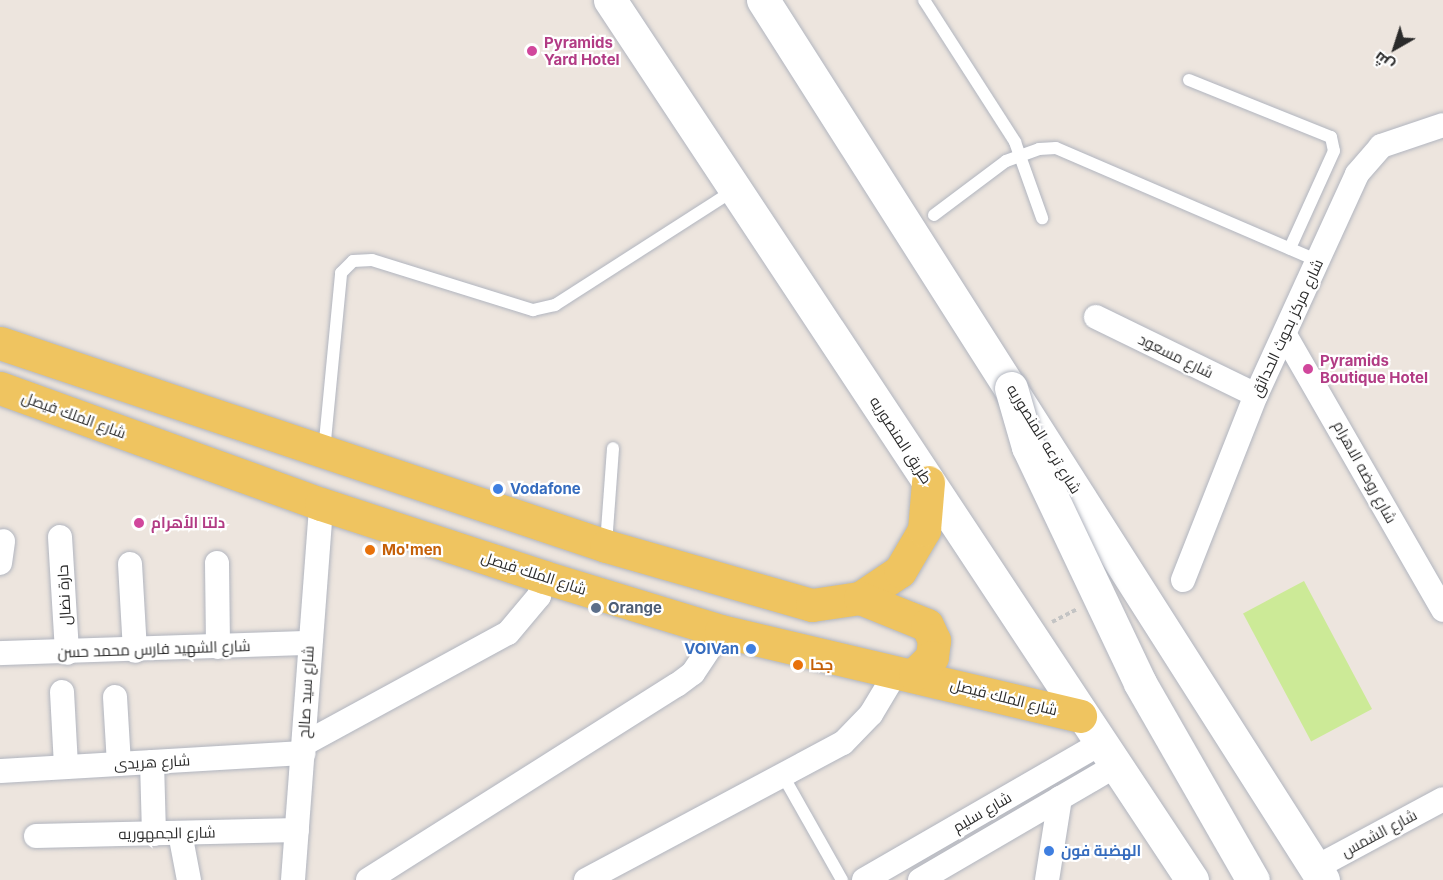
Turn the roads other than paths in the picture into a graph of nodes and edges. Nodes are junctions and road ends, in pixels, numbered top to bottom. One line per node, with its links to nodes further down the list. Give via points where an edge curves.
1 (610, 0): 7 (main road, طريق المنصوريه)
2 (763, 0): 16 (main road, شارع ترعه المنصوريه)
3 (924, 0): 6 (lane)
4 (1190, 80): 10 (lane, via 1331,137 1334,151)
5 (1443, 125): 11 (street, شارع مركز بحوث الحدائق, via 1381,146 1365,161)
6 (1022, 154): 8 (lane); 9 (lane); 10 (lane, via 1056,148 1084,156)
7 (736, 188): 19 (lane, via 555,305 533,310 372,260 353,261 341,273); 20 (main road, طريق المنصوريه)
8 (934, 214)
9 (1042, 218)
10 (1290, 248): 11 (lane)
11 (1318, 261): 13 (street, شارع مركز بحوث الحدائق)
12 (1096, 317): 17 (street, شارع مسعود)
13 (1285, 335): 17 (street, شارع مركز بحوث الحدائق); 29 (street, شارع روضه الاهرام)
14 (0, 343): 19 (main road)
15 (0, 388): 21 (main road, شارع الملك فيصل)
16 (1011, 388): 53 (main road, شارع ترعه المنصوريه); 63 (main road, bridge, via 1028,447 1140,683)
17 (1256, 395): 27 (street, شارع مركز بحوث الحدائق)
18 (613, 448): 23 (lane)
19 (324, 452): 23 (main road)
20 (928, 482): 28 (main road, via 929,506 914,552 882,586); 39 (main road, طريق المنصوريه)
21 (321, 504): 26 (main road, شارع الملك فيصل); 31 (street, شارع سيد صالح)
22 (60, 537): 35 (street, حارة نضال)
23 (606, 546): 28 (main road, via 812,605)
24 (217, 563): 32 (street)
25 (130, 564): 33 (street)
26 (544, 577): 30 (main road, شارع الملك فيصل); 40 (street, via 539,596 508,633)
27 (1183, 580)
28 (860, 598): 36 (main road, via 927,625 934,640 932,657)
29 (1443, 610)
30 (721, 631): 36 (main road, شارع الملك فيصل); 58 (street, via 693,673 677,685)
31 (308, 643): 32 (street, شارع الشهيد فارس محمد حسن); 40 (street, شارع سيد صالح)
32 (218, 647): 33 (street, شارع الشهيد فارس محمد حسن)
33 (135, 651): 35 (street, شارع الشهيد فارس محمد حسن)
34 (0, 653): 35 (street, شارع الشهيد فارس محمد حسن)
35 (67, 653)
36 (906, 671): 39 (main road, شارع الملك فيصل); 46 (street, via 843,742)
37 (62, 692): 44 (street)
38 (115, 697): 43 (street)
39 (1080, 716): 41 (main road, طريق المنصوريه)
40 (304, 748): 42 (street, شارع هريدى); 49 (street, شارع سيد صالح)
41 (1108, 755): 47 (street, شارع سليم); 54 (main road, طريق المنصوريه); 60 (street, شارع سليم)
42 (152, 762): 43 (street, شارع هريدى); 51 (street)
43 (119, 764): 44 (street, شارع هريدى)
44 (66, 767): 45 (street, شارع هريدى)
45 (0, 771)
46 (782, 774): 55 (street); 59 (lane)
47 (1060, 798): 61 (street, شارع سليم); 62 (street)
48 (1443, 799): 53 (street, شارع الشمس)
49 (297, 830): 50 (street, شارع الجمهوريه); 57 (street, شارع سيد صالح)
50 (180, 833): 51 (street, شارع الجمهوريه); 56 (street)
51 (154, 834): 52 (street, شارع الجمهوريه)
52 (36, 836)
53 (1319, 874)
54 (1181, 875)
55 (597, 878)
56 (189, 880)
57 (293, 880)
58 (368, 880)
59 (842, 880)
60 (864, 880)
61 (920, 880)
62 (1047, 880)
63 (1253, 880)

